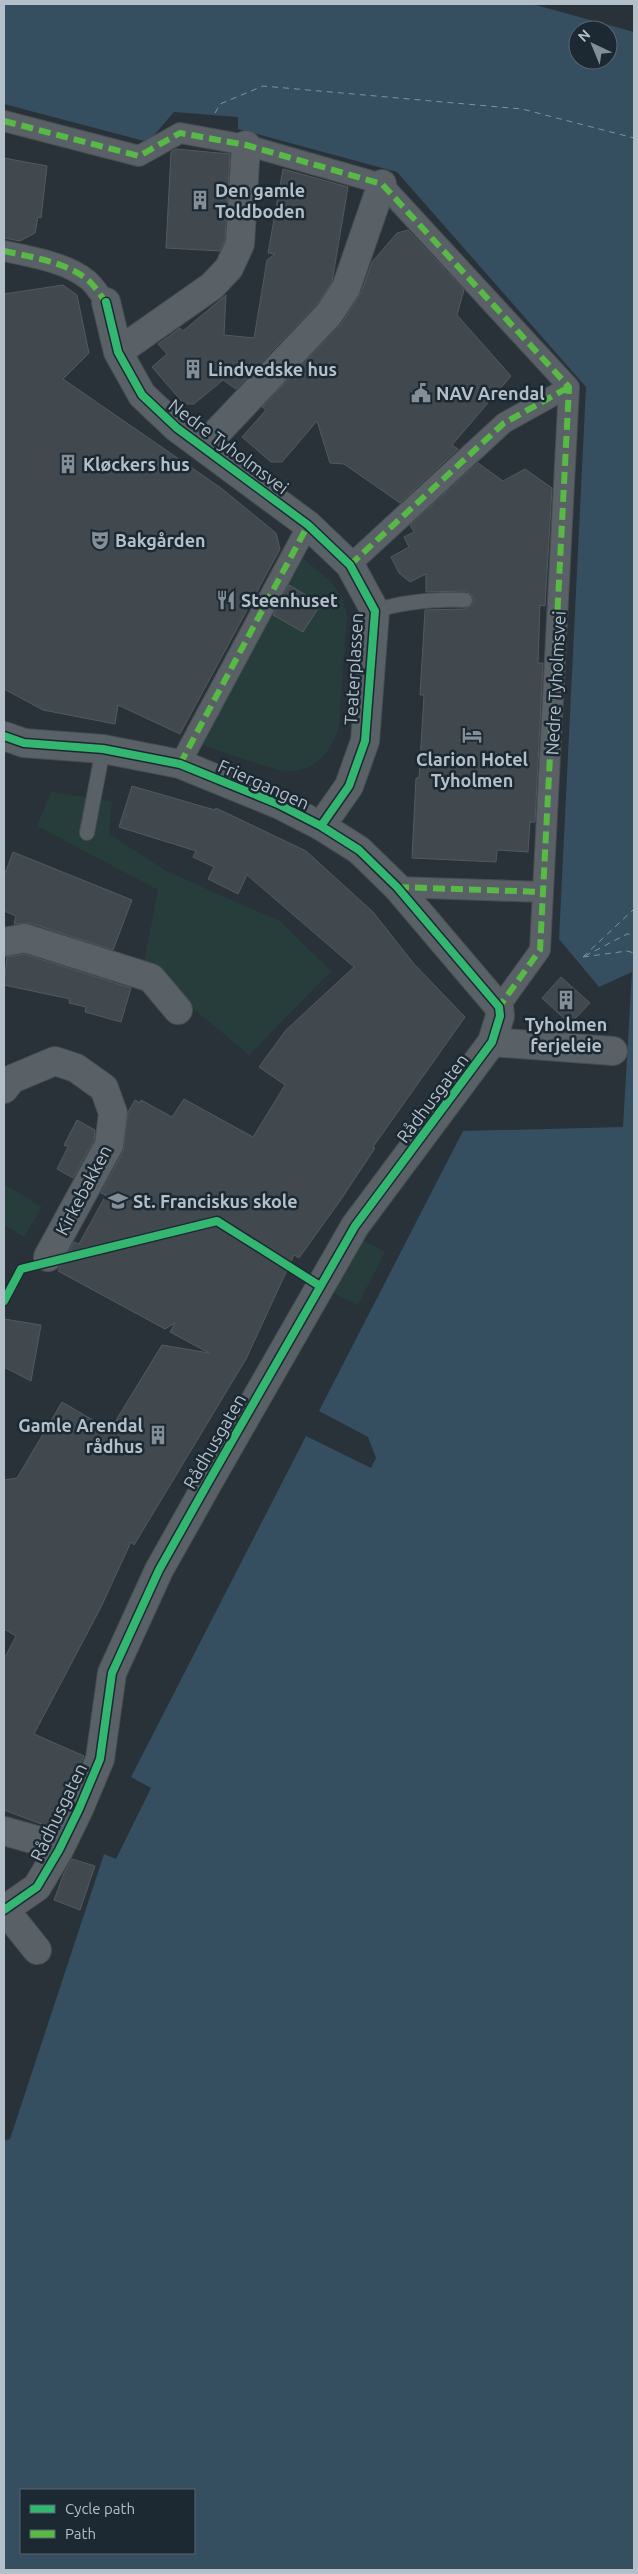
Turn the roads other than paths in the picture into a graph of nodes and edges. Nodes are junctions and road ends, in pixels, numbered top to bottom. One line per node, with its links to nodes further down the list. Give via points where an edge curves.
1 (4, 121): 2 (street, via 139,156 180,133)
2 (246, 146): 3 (street); 6 (street, via 240,244 228,268 212,286)
3 (382, 184): 7 (street); 8 (street, via 346,288 329,314)
4 (4, 251): 5 (street, Nedre Tyholmsvei, via 72,271 89,281)
5 (106, 302): 6 (street, Nedre Tyholmsvei)
6 (118, 352): 8 (street, Nedre Tyholmsvei, via 142,395 177,428)
7 (569, 387): 10 (street, via 504,423); 19 (street, Nedre Tyholmsvei)
8 (204, 446): 9 (street, Nedre Tyholmsvei)
9 (308, 524): 10 (street, Teaterplassen); 15 (street)
10 (350, 565): 12 (street, Teaterplassen)
11 (465, 600): 12 (lane, via 401,602)
12 (375, 611): 16 (street, Teaterplassen, via 365,741 349,786)
13 (4, 736): 14 (street, Friergangen, via 24,743)
14 (103, 749): 15 (street, Friergangen); 17 (lane)
15 (180, 764): 16 (street, Friergangen, via 278,804)
16 (321, 826): 18 (street, Friergangen, via 359,850)
17 (87, 833)
18 (397, 887): 19 (street); 21 (street, Friergangen)
19 (543, 892): 21 (street, Nedre Tyholmsvei, via 540,950)
20 (4, 942): 22 (street, via 25,938 151,978)
21 (499, 1007): 23 (street, Rådhusgaten, via 500,1016)
22 (178, 1010)
23 (492, 1042): 24 (street); 28 (street, Rådhusgaten, via 355,1226 158,1570 112,1673 100,1759)
24 (613, 1051)
25 (4, 1089): 26 (street, Kirkebakken, via 12,1079 55,1061 76,1068 104,1088 113,1113 110,1145)
26 (48, 1257)
27 (4, 1831): 28 (street)
28 (60, 1850): 29 (street, Rådhusgaten, via 37,1887)
29 (4, 1910): 30 (street, Rådhusgaten)
30 (37, 1950)

